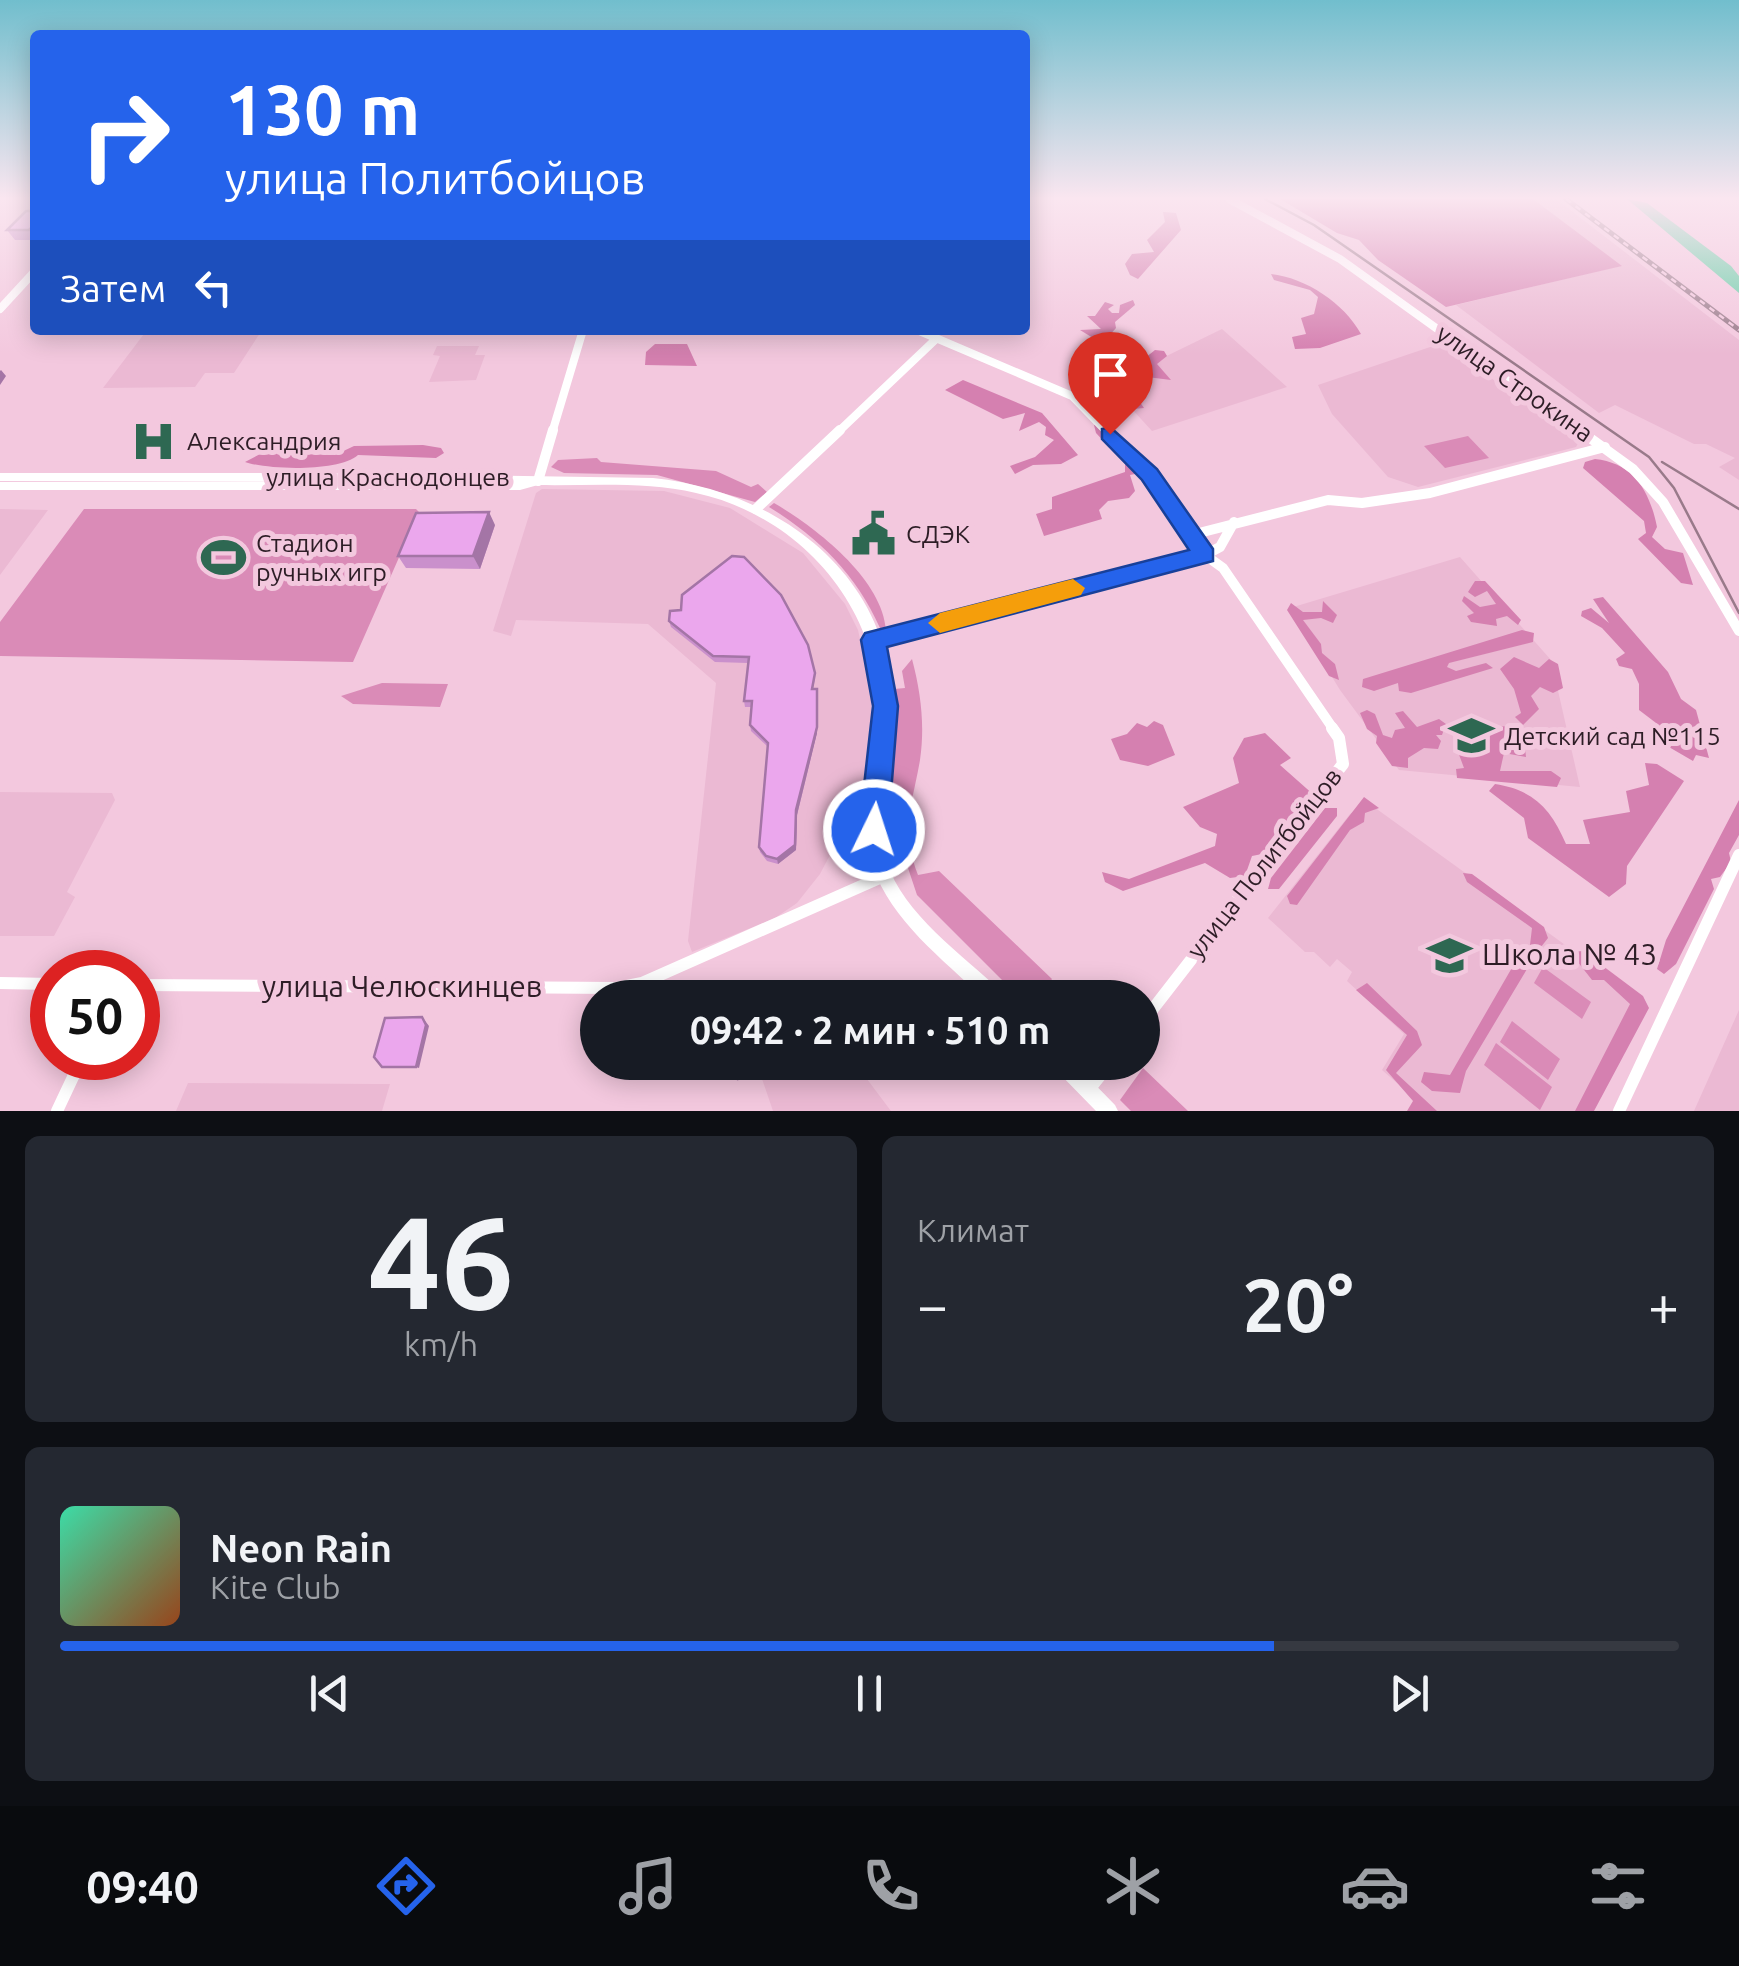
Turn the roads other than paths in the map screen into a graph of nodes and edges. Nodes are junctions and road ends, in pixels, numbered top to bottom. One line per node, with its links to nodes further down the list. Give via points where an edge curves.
1 (1325, 251): 7 (street, улица Строкина)
2 (30, 277): 3 (street)
3 (0, 309)
4 (582, 335): 9 (street)
5 (928, 335): 6 (street, улица Политбойцов)
6 (936, 339): 11 (street); 13 (street, улица Политбойцов, via 1072,396 1149,474)
7 (1606, 447): 12 (street, via 1430,493 1362,503 1328,500); 15 (street, улица Строкина, via 1663,502)
8 (0, 477): 9 (main road, улица Краснодонцев)
9 (538, 481): 10 (main road, улица Краснодонцев); 11 (main road, via 684,486)
10 (0, 486)
11 (756, 510): 16 (main road, via 838,574)
12 (1234, 522): 13 (street); 14 (street, via 1220,547)
13 (1192, 535): 14 (street, улица Политбойцов)
14 (1205, 555): 16 (street); 23 (street, улица Политбойцов, via 1223,568 1334,728 1342,764)
15 (1739, 631)
16 (873, 640): 18 (main road, via 886,706 873,814)
17 (1739, 855): 30 (street)
18 (884, 876): 19 (main road); 22 (street, улица Челюскинцев, via 617,988)
19 (978, 980)
20 (0, 983): 21 (street)
21 (30, 984)
22 (160, 986)
23 (1160, 998)
24 (72, 1080): 28 (street)
25 (1077, 1080): 27 (main road)
26 (1097, 1080): 27 (street)
27 (1088, 1091): 29 (main road)
28 (57, 1111)
29 (1108, 1111)
30 (1618, 1111)

